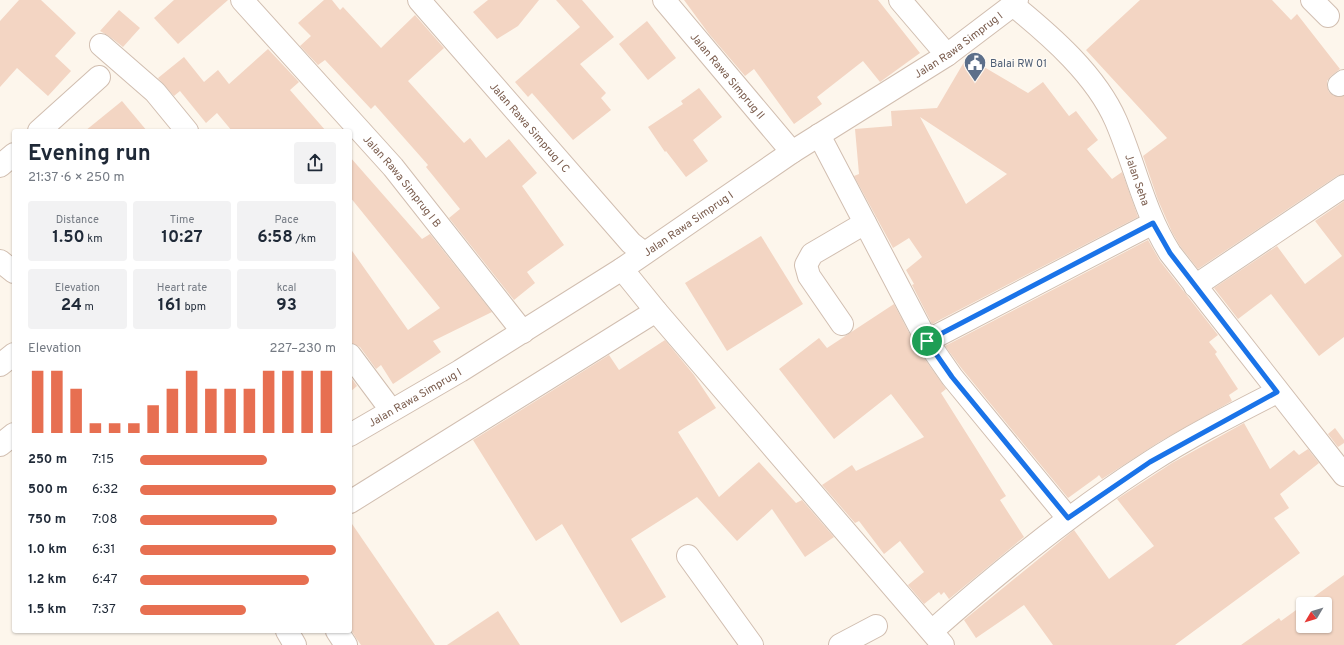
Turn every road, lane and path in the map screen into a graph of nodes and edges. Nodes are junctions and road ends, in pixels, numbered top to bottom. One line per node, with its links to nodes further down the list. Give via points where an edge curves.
1 (242, 0): 27 (street, Jalan Rawa Simprug I B, via 393,167)
2 (419, 0): 20 (street, Jalan Rawa Simprug I C, via 631,243)
3 (664, 0): 14 (street, Jalan Rawa Simprug II)
4 (900, 0): 9 (street)
5 (1312, 0): 7 (street)
6 (1015, 3): 9 (street, Jalan Rawa Simprug I); 19 (street, Jalan Seha, via 1048,34 1098,91 1115,120)
7 (1328, 16)
8 (101, 45): 12 (street, via 155,92)
9 (947, 55): 13 (street, Jalan Rawa Simprug I)
10 (99, 77): 11 (street)
11 (41, 129)
12 (185, 129)
13 (819, 135): 14 (street, Jalan Rawa Simprug I); 18 (street)
14 (792, 152): 20 (street, Jalan Rawa Simprug I)
15 (12, 156): 16 (street)
16 (0, 166)
17 (1344, 186): 24 (street)
18 (865, 223): 26 (street, via 812,254 806,265 809,276); 28 (street)
19 (1153, 223): 24 (street, Jalan Seha, via 1170,253); 28 (street)
20 (644, 253): 22 (street, Jalan Rawa Simprug I)
21 (0, 261): 23 (street)
22 (622, 269): 25 (street); 27 (street, Jalan Rawa Simprug I)
23 (12, 270)
24 (1195, 286): 32 (street, Jalan Seha)
25 (656, 311): 38 (street); 44 (street)
26 (842, 324)
27 (523, 332): 33 (street, Jalan Rawa Simprug I)
28 (927, 341): 39 (street, via 952,377)
29 (12, 356): 31 (street)
30 (352, 358): 33 (street)
31 (0, 365)
32 (1277, 392): 37 (street, Jalan Seha); 39 (street, via 1150,462)
33 (392, 410): 34 (street, Jalan Rawa Simprug I)
34 (352, 434)
35 (12, 436): 36 (street)
36 (0, 445)
37 (1344, 475)
38 (352, 501)
39 (1068, 518): 44 (street, via 992,578)
40 (688, 556): 47 (street)
41 (876, 626): 48 (street)
42 (288, 633): 45 (street)
43 (338, 633): 46 (street)
44 (938, 638)
45 (295, 645)
46 (346, 645)
47 (752, 645)
48 (840, 645)

